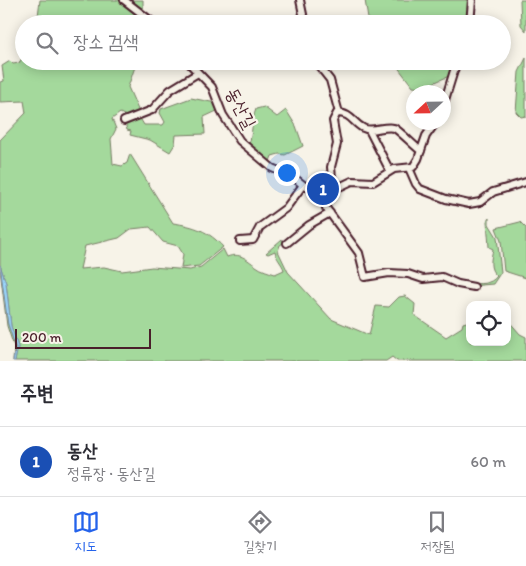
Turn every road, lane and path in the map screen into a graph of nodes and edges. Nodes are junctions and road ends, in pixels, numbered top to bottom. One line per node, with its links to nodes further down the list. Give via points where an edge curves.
1 (124, 0): 4 (street)
2 (300, 0): 5 (street)
3 (472, 0): 6 (street)
4 (143, 15)
5 (303, 15)
6 (471, 15)
7 (195, 70): 10 (street, 동산길)
8 (322, 70): 12 (street, via 330,80)
9 (454, 70): 11 (street)
10 (198, 73): 13 (street, via 170,90 155,108); 20 (street, 동산길, via 212,87 223,115 240,141 272,168 293,177)
11 (450, 85)
12 (339, 113): 14 (street, via 353,118 359,126); 21 (street, via 333,121 337,144 331,167)
13 (124, 121)
14 (369, 130): 16 (street, via 395,128); 18 (street)
15 (430, 130): 16 (street)
16 (421, 150): 17 (street, via 416,164)
17 (410, 168): 18 (street, 동산길); 19 (street, via 420,189 465,204 479,203 490,193)
18 (390, 171): 21 (street, 동산길, via 373,182 352,181)
19 (526, 182)
20 (302, 185): 22 (street, 동산길); 24 (street, via 285,210 260,226 253,240)
21 (333, 190): 22 (street, 동산길)
22 (324, 191): 23 (street)
23 (330, 213): 25 (street, via 309,224); 26 (street, via 359,252 365,277 389,273 423,279 442,277 455,284)
24 (240, 241)
25 (287, 243)
26 (474, 287)

